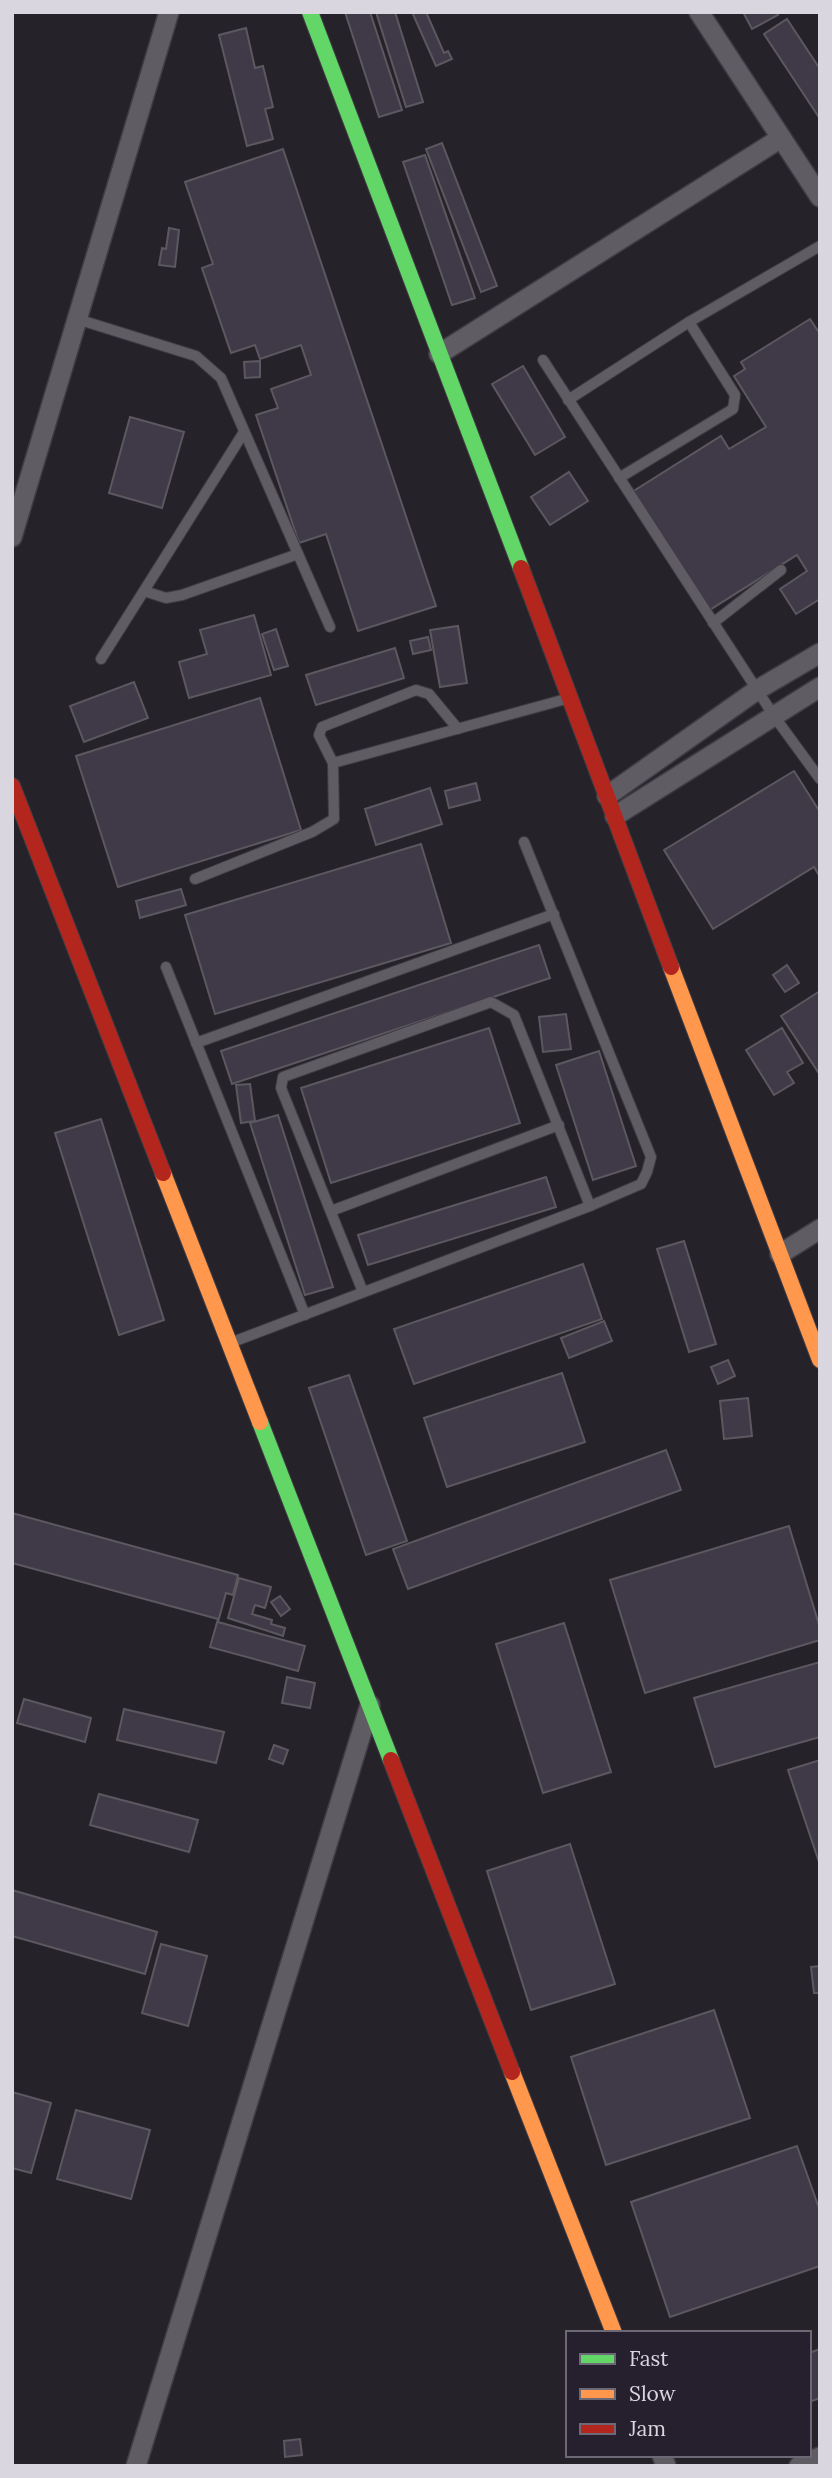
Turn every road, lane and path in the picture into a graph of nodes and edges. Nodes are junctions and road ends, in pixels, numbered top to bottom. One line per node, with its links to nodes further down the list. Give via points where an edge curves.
1 (169, 12): 7 (street)
2 (310, 12): 9 (street)
3 (699, 12): 4 (street)
4 (781, 138): 5 (street); 9 (street)
5 (820, 197)
6 (820, 246): 8 (lane)
7 (77, 320): 12 (lane, via 196,356 221,378); 14 (street)
8 (689, 322): 11 (lane); 13 (lane, via 735,395 733,409)
9 (439, 354): 24 (street)
10 (543, 360): 11 (lane)
11 (568, 400): 13 (lane)
12 (244, 432): 15 (lane); 17 (lane)
13 (619, 478): 18 (lane)
14 (12, 537)
15 (298, 554): 17 (lane, via 182,595 166,598); 19 (lane)
16 (781, 570): 18 (lane)
17 (144, 591): 21 (lane)
18 (713, 623): 23 (lane)
19 (330, 627)
20 (820, 653): 23 (street)
21 (101, 659)
22 (820, 687): 25 (street)
23 (757, 690): 25 (lane); 30 (street)
24 (570, 698): 26 (lane); 30 (street)
25 (774, 716): 28 (lane); 31 (street)
26 (458, 729): 27 (lane); 27 (lane, via 429,694 415,690 322,727 319,735)
27 (333, 763): 33 (lane, via 334,818 312,832)
28 (820, 779)
29 (12, 786): 44 (street)
30 (607, 796): 31 (street)
31 (615, 816): 41 (street)
32 (524, 842): 34 (lane)
33 (195, 879)
34 (554, 914): 36 (lane); 38 (lane, via 651,1157 641,1184)
35 (166, 967): 36 (lane)
36 (196, 1043): 43 (lane)
37 (559, 1125): 38 (lane); 39 (lane); 39 (lane, via 514,1015 491,1002 283,1077 281,1088)
38 (590, 1206): 42 (lane)
39 (331, 1211): 42 (lane)
40 (820, 1229): 41 (street)
41 (780, 1254): 45 (street)
42 (363, 1292): 43 (lane)
43 (305, 1314): 44 (lane)
44 (229, 1344): 46 (street)
45 (820, 1360)
46 (370, 1705): 47 (street); 49 (street)
47 (613, 2331)
48 (820, 2457): 50 (street)
49 (136, 2466)
50 (799, 2466)

